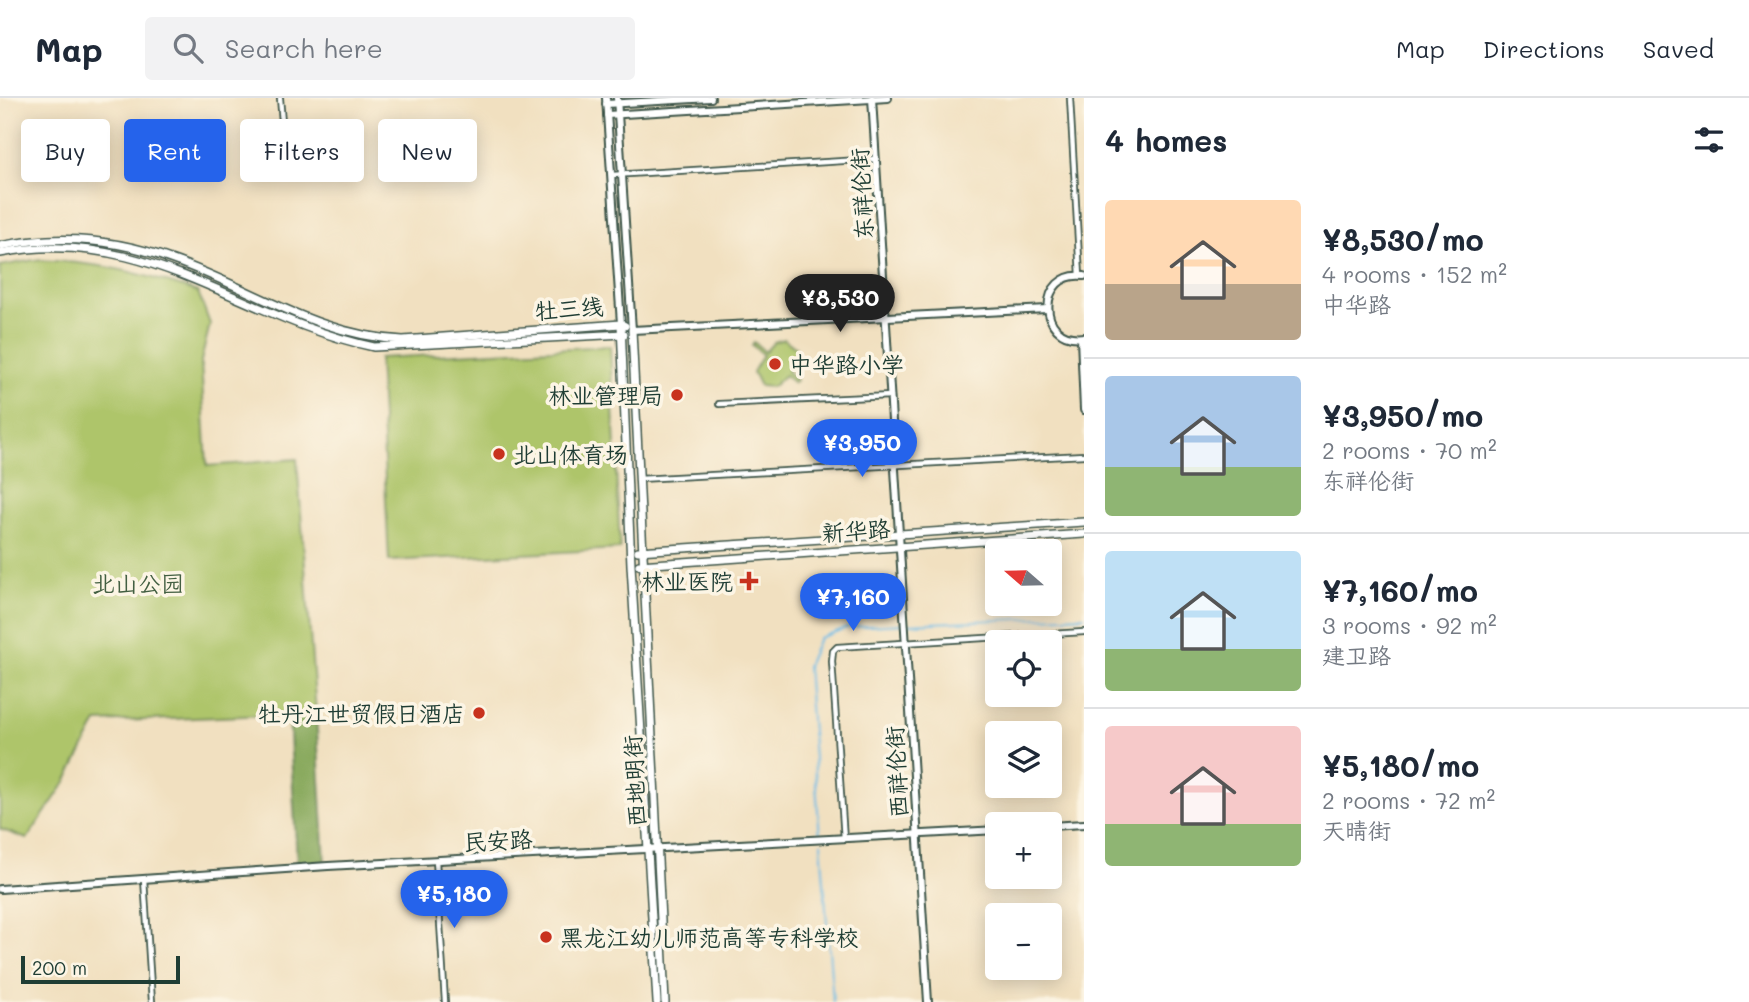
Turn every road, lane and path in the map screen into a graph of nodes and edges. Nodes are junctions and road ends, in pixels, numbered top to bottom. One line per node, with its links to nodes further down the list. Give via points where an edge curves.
1 (280, 98): 10 (street)
2 (711, 98): 7 (street)
3 (872, 98): 4 (street); 9 (street); 11 (street, 东祥伦街)
4 (888, 98)
5 (1070, 98): 16 (street)
6 (606, 101): 7 (street); 8 (street)
7 (618, 101): 9 (street)
8 (607, 115): 9 (street); 13 (street)
9 (619, 115): 12 (street)
10 (282, 119)
11 (876, 159): 12 (street); 18 (street, 东祥伦街)
12 (622, 174): 13 (street); 20 (street)
13 (612, 175): 19 (street)
14 (0, 246): 19 (main road, 牡三线, via 76,239 145,250 318,324 376,339)
15 (0, 253): 21 (main road, 牡三线, via 75,247 142,259 299,324 374,347)
16 (1082, 276): 17 (street, via 1058,282 1047,299)
17 (1047, 310): 18 (street); 22 (street, via 1062,334)
18 (886, 319): 20 (street); 23 (street, 东祥伦街)
19 (621, 324): 20 (main road, 牡三线); 21 (main road, 西地明街)
20 (632, 330): 21 (main road, 牡三线); 28 (main road, 西地明街)
21 (621, 336): 34 (main road, 西地明街)
22 (1082, 337): 25 (street)
23 (891, 396): 24 (street); 27 (street, 东祥伦街)
24 (719, 404)
25 (1084, 411)
26 (1084, 455): 27 (street)
27 (895, 465): 28 (street); 33 (street, 东祥伦街)
28 (638, 479): 35 (main road, 西地明街)
29 (1084, 522): 33 (main road)
30 (1084, 534): 32 (main road, 新华路)
31 (985, 539): 33 (main road, 新华路)
32 (1003, 539)
33 (900, 540): 35 (main road, 新华路); 35 (main road); 37 (street, 西祥伦街)
34 (631, 558): 35 (main road, 新华路); 35 (main road); 43 (main road, 西地明街)
35 (642, 558): 43 (main road, 西地明街)
36 (1084, 632): 37 (street)
37 (906, 643): 41 (street, 西祥伦街); 42 (street, via 838,646 833,651)
38 (1084, 824): 39 (street)
39 (1062, 825)
40 (985, 831): 41 (street, 民安路)
41 (918, 836): 42 (street, 民安路); 51 (street, 西祥伦街)
42 (845, 839): 43 (street, 民安路)
43 (653, 849): 44 (street, 民安路); 49 (main road, 西地明街); 50 (main road, 西地明街)
44 (436, 860): 45 (street, 民安路); 48 (street)
45 (144, 879): 46 (street, 民安路); 47 (street)
46 (0, 889)
47 (152, 1002)
48 (445, 1002)
49 (657, 1002)
50 (666, 1002)
51 (928, 1002)

